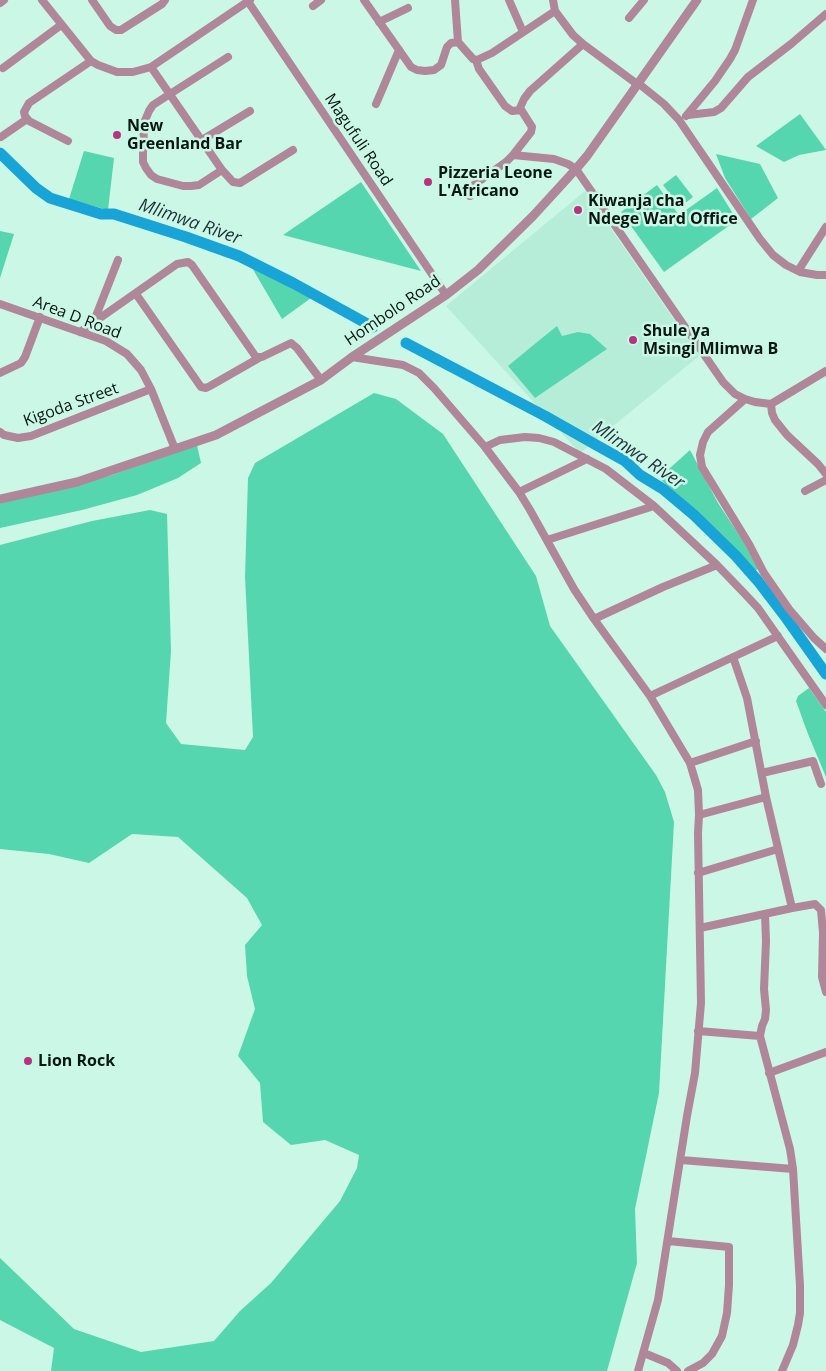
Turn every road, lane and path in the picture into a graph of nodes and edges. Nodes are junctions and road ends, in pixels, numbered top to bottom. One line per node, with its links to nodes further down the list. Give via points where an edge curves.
1 (4, 0): 14 (street)
2 (42, 0): 21 (street)
3 (92, 0): 4 (street, via 110,26 121,30)
4 (165, 0)
5 (248, 0): 29 (street); 52 (street, Magufuli Road)
6 (321, 0): 15 (street)
7 (364, 0): 20 (street)
8 (455, 0): 23 (street)
9 (509, 0): 22 (street)
10 (553, 0): 17 (street)
11 (644, 0): 19 (street)
12 (698, 0): 31 (street, Hombolo Road)
13 (753, 0): 36 (street, via 735,50)
14 (0, 3)
15 (313, 6)
16 (408, 8): 20 (street)
17 (555, 11): 22 (street); 24 (street)
18 (826, 14): 36 (street, via 748,77 721,108)
19 (629, 18)
20 (379, 22): 25 (street)
21 (61, 25): 28 (street); 30 (street)
22 (523, 32): 27 (street)
23 (458, 42): 25 (street, via 447,47 441,65 434,70 418,70); 27 (street)
24 (583, 44): 31 (street); 34 (street, via 530,92)
25 (399, 50): 33 (street)
26 (228, 57): 32 (street)
27 (476, 60): 34 (street, via 507,109)
28 (91, 61): 29 (street, via 117,72); 37 (street, via 29,103 24,112)
29 (151, 67): 32 (street)
30 (3, 68)
31 (637, 83): 38 (street); 44 (street, Hombolo Road)
32 (170, 94): 40 (street); 45 (street, via 153,105 146,116 143,162 146,168 157,179 183,186 199,185)
33 (376, 104)
34 (520, 110): 43 (street, via 532,127)
35 (250, 111): 40 (street)
36 (688, 115): 38 (street)
37 (26, 119): 39 (street); 41 (street)
38 (679, 120): 49 (street, via 760,239 773,255)
39 (1, 137)
40 (202, 140): 45 (street)
41 (68, 141)
42 (293, 150): 45 (street, via 240,184 233,182)
43 (514, 155): 44 (street, via 554,159); 46 (street, via 475,183 469,191)
44 (576, 169): 52 (street, Hombolo Road, via 478,270); 63 (street, via 724,382)
45 (222, 170)
46 (470, 196)
47 (826, 227): 49 (street)
48 (118, 260): 55 (street)
49 (798, 271): 50 (street)
50 (826, 275)
51 (136, 294): 55 (street); 58 (street, via 201,386 206,388); 58 (street, via 178,264 190,263)
52 (446, 295): 57 (street, Hombolo Road)
53 (0, 304): 54 (street, Area D Road)
54 (40, 317): 56 (street, Area D Road); 60 (street, via 21,363)
55 (94, 322): 56 (street)
56 (80, 332): 62 (street, Area D Road, via 106,341 127,354)
57 (352, 357): 61 (street, Hombolo Road); 66 (street, via 403,365 419,373)
58 (259, 358): 61 (street, via 291,343)
59 (826, 371): 64 (street)
60 (0, 372)
61 (321, 380): 67 (street, Hombolo Road, via 216,435)
62 (151, 389): 65 (street, Kigoda Street, via 32,436 18,438); 67 (street, Area D Road)
63 (745, 399): 64 (street); 79 (street, via 708,432 700,456 702,467 764,573 789,608)
64 (771, 404): 69 (street, via 775,420)
65 (0, 432)
66 (485, 447): 68 (street, via 500,440 539,438); 72 (street)
67 (175, 449): 73 (street, Hombolo Road, via 77,482)
68 (587, 459): 72 (street); 74 (street, via 606,469)
69 (826, 474)
70 (826, 480): 71 (street)
71 (805, 490)
72 (519, 492): 75 (street)
73 (0, 498)
74 (654, 506): 75 (street); 76 (street)
75 (547, 540): 77 (street)
76 (718, 565): 77 (street); 78 (street, via 758,608)
77 (594, 619): 81 (street)
78 (778, 636): 80 (street); 82 (street)
79 (826, 649)
80 (733, 657): 81 (street); 83 (street, via 747,698)
81 (650, 696): 84 (street)
82 (826, 705)
83 (756, 741): 84 (street); 85 (street)
84 (690, 763): 88 (street, via 698,790)
85 (762, 774): 86 (street, via 814,761); 87 (street)
86 (821, 784)
87 (766, 797): 88 (street); 89 (street)
88 (699, 815): 90 (street)
89 (778, 849): 90 (street); 91 (street)
90 (698, 873): 93 (street)
91 (792, 908): 92 (street); 94 (street, via 815,904 821,910 822,977)
92 (765, 914): 93 (street); 96 (street, via 766,1010)
93 (700, 928): 95 (street)
94 (826, 992)
95 (698, 1032): 96 (street); 99 (street)
96 (760, 1036): 98 (street)
97 (826, 1052): 98 (street)
98 (770, 1072): 100 (street)
99 (681, 1160): 100 (street); 101 (street)
100 (793, 1169): 106 (street, via 800,1312)
101 (668, 1241): 102 (street, via 658,1300); 105 (street, via 729,1247 727,1313 722,1336 712,1354)
102 (644, 1353): 103 (street); 104 (street, via 668,1363)
103 (638, 1371)
104 (677, 1371)
105 (688, 1371)
106 (782, 1371)

